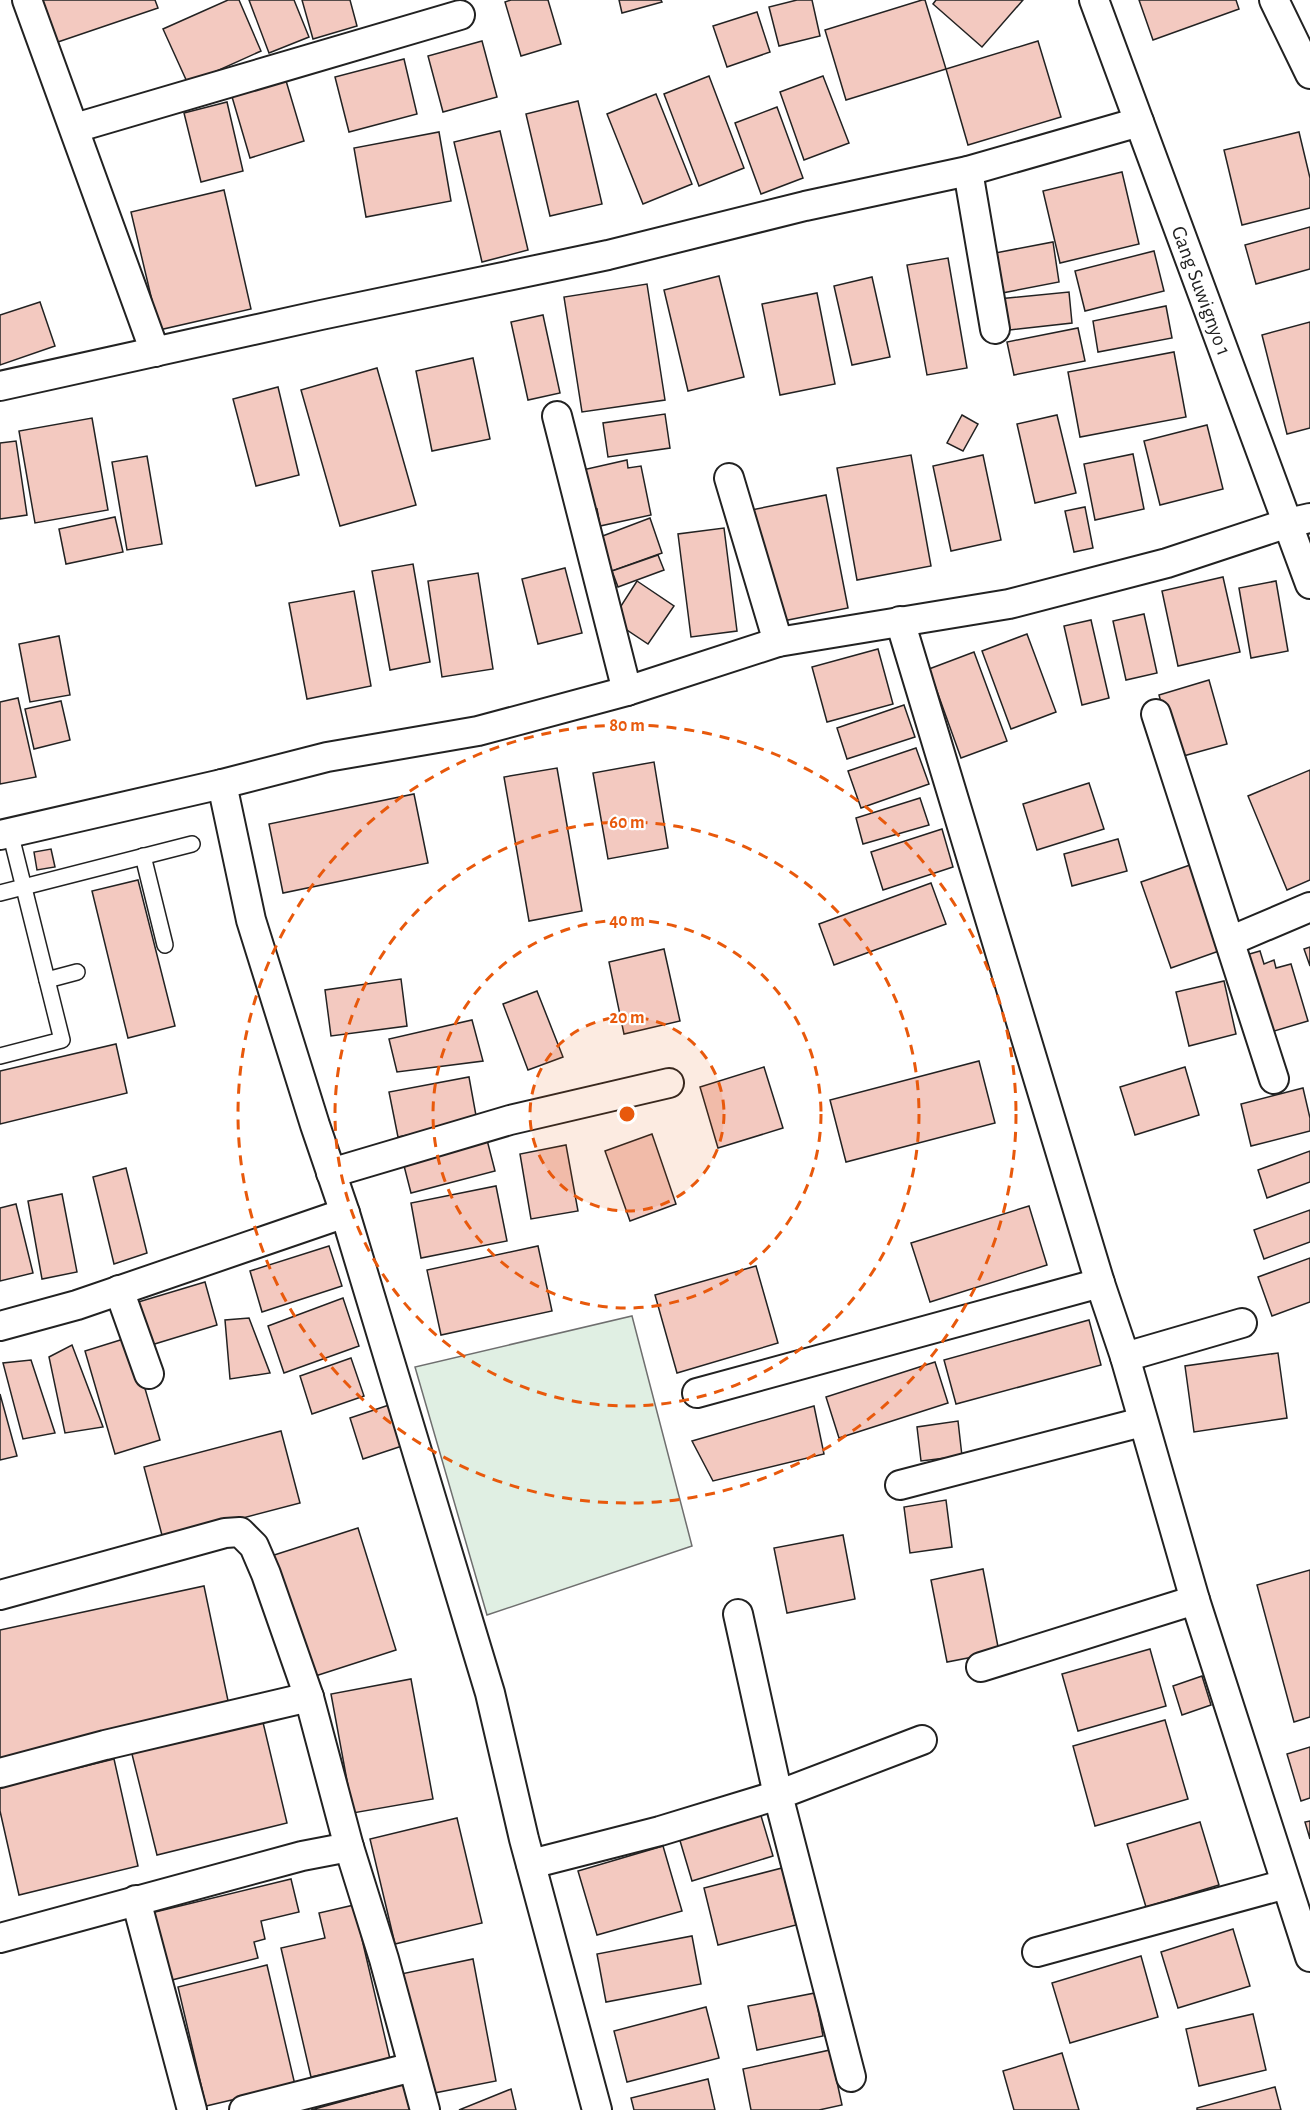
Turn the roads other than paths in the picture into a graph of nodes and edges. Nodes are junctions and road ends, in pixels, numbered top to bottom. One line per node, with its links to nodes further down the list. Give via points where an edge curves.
1 (27, 0): 7 (street)
2 (1094, 0): 6 (street, Gang Suwignyo 1)
3 (1274, 0): 5 (street)
4 (460, 15): 7 (street)
5 (1310, 74)
6 (1139, 122): 8 (street); 14 (street, Gang Suwignyo 1)
7 (75, 128): 10 (street)
8 (968, 171): 9 (street); 10 (street, via 608,255)
9 (995, 329)
10 (155, 352): 11 (street)
11 (0, 386)
12 (557, 416): 18 (street)
13 (729, 478): 17 (street)
14 (1299, 521): 15 (street, Gang Suwignyo 1); 16 (street, via 1167,563 1009,604)
15 (1310, 584)
16 (900, 621): 17 (street); 36 (street)
17 (778, 642): 18 (street)
18 (627, 691): 20 (street, via 478,730 327,757)
19 (1156, 714): 27 (street)
20 (222, 784): 21 (street); 34 (street, via 251,920)
21 (5, 833): 24 (lane)
22 (192, 844): 23 (lane)
23 (143, 856): 24 (lane); 28 (lane)
24 (24, 887): 25 (lane); 30 (lane)
25 (0, 893)
26 (1310, 907): 27 (street)
27 (1230, 940): 32 (street)
28 (165, 945)
29 (77, 972): 30 (lane)
30 (47, 980): 31 (lane, via 62,1040)
31 (0, 1056)
32 (1274, 1079)
33 (669, 1083): 34 (street, via 510,1120)
34 (331, 1173): 35 (street)
35 (345, 1213): 37 (street); 54 (street, via 490,1694)
36 (1100, 1283): 40 (street); 42 (street)
37 (119, 1290): 39 (street); 41 (street)
38 (1242, 1323): 40 (street)
39 (0, 1326)
40 (1125, 1358): 43 (street)
41 (149, 1374)
42 (697, 1393)
43 (1142, 1422): 44 (street); 46 (street)
44 (900, 1485)
45 (0, 1594): 49 (street, via 240,1532 254,1546 266,1574)
46 (1195, 1600): 48 (street); 55 (street)
47 (738, 1614): 52 (street)
48 (981, 1667)
49 (309, 1697): 51 (street); 53 (street)
50 (922, 1740): 52 (street)
51 (0, 1773)
52 (778, 1795): 54 (street); 61 (street)
53 (349, 1847): 56 (street); 60 (street)
54 (531, 1864): 65 (street)
55 (1286, 1884): 58 (street); 59 (street)
56 (136, 1900): 57 (street); 62 (street)
57 (0, 1938)
58 (1037, 1952)
59 (1310, 1958)
60 (413, 2067): 63 (street); 64 (street)
61 (851, 2077)
62 (192, 2110)
63 (244, 2110)
64 (424, 2110)
65 (597, 2110)

